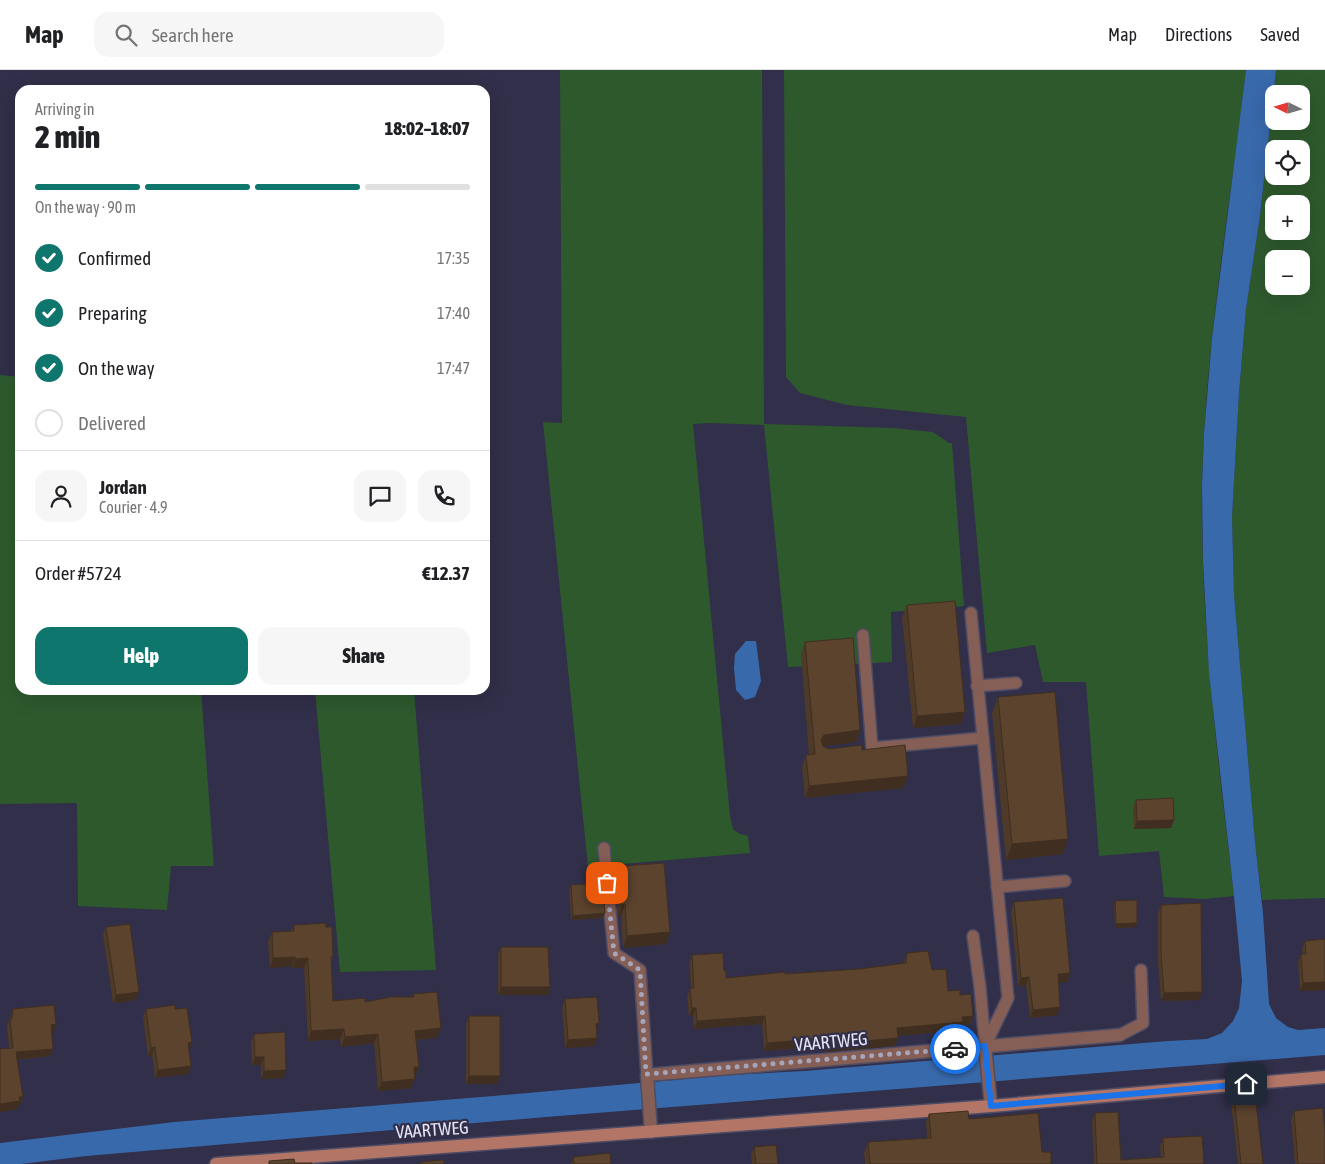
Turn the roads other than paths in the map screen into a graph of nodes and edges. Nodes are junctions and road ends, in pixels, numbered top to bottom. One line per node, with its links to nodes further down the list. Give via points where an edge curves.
1 (971, 613): 4 (lane)
2 (862, 635): 5 (lane, via 868,748)
3 (1016, 683): 4 (lane)
4 (977, 686): 5 (lane)
5 (983, 738): 8 (lane)
6 (604, 848): 14 (lane, via 614,953 640,970)
7 (1064, 880): 8 (lane)
8 (997, 887): 12 (lane, via 1008,998)
9 (973, 936): 12 (lane)
10 (1141, 970): 11 (lane, via 1143,1023)
11 (1120, 1035): 12 (street, VAARTWEG)
12 (985, 1046): 14 (street, VAARTWEG); 15 (street)
13 (1325, 1078): 15 (street, VAARTWEG)
14 (647, 1079): 16 (street)
15 (991, 1106): 16 (street, VAARTWEG)
16 (650, 1132): 17 (street, VAARTWEG)
17 (216, 1164)

